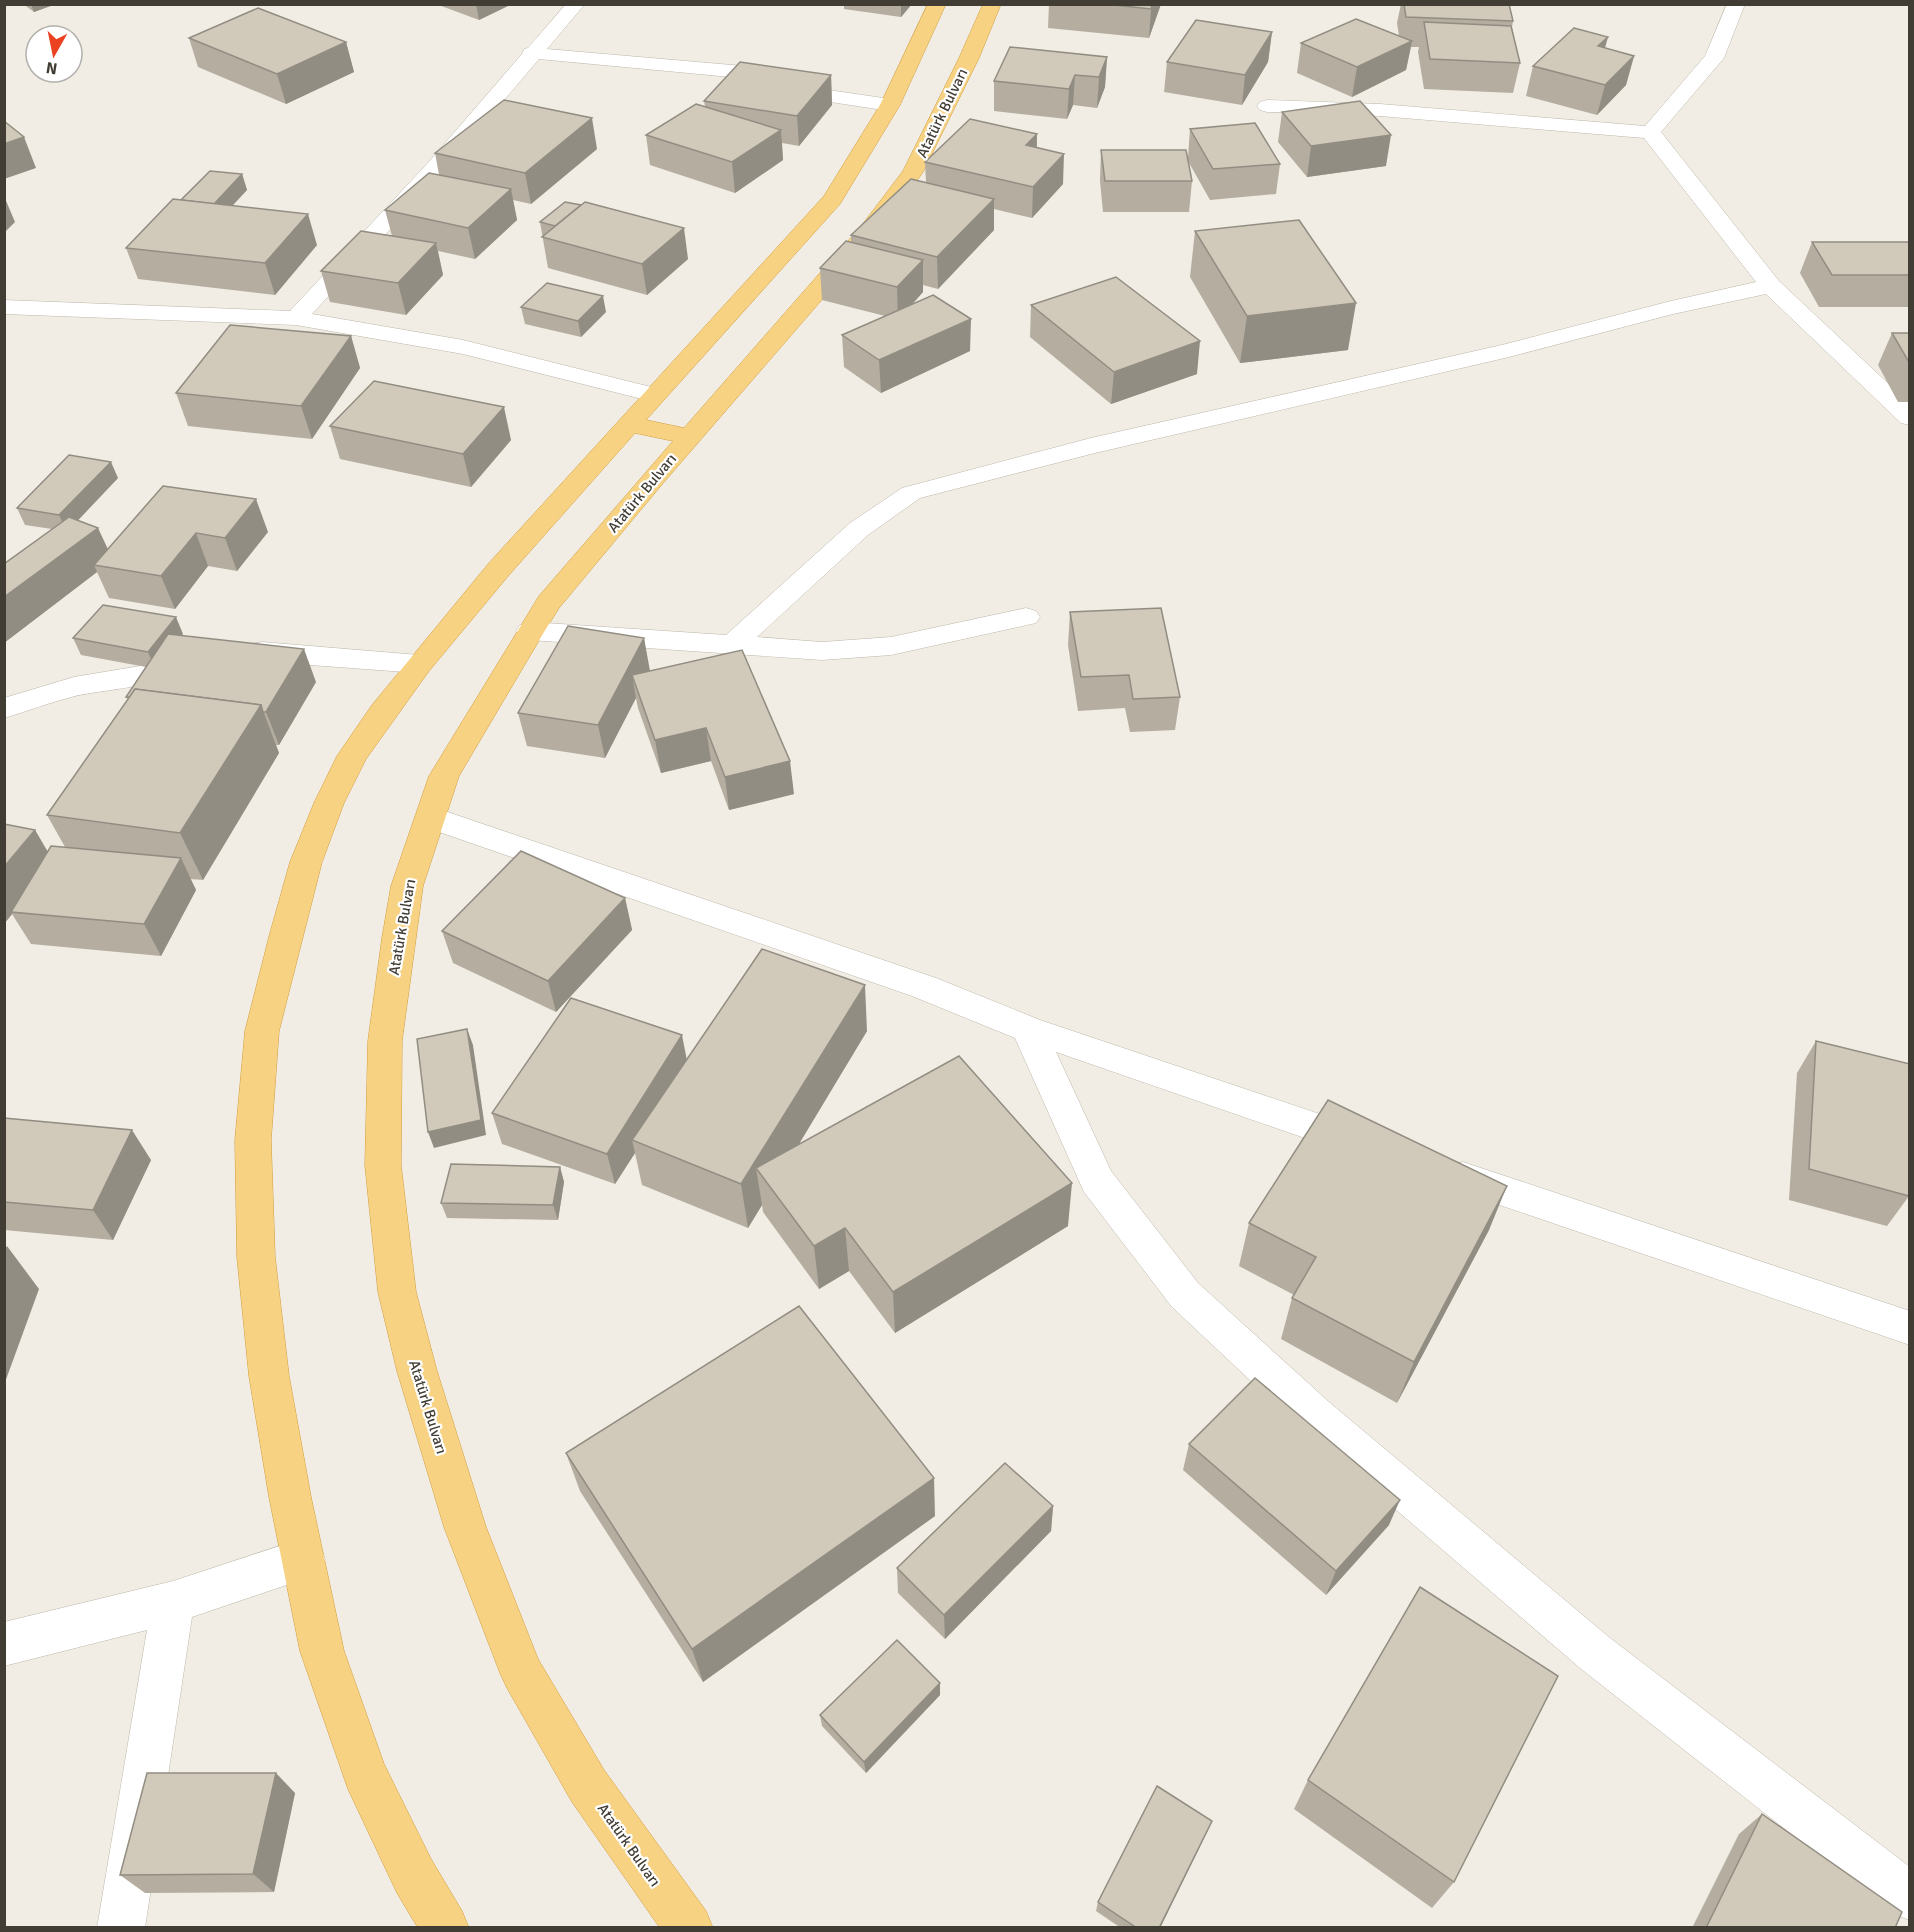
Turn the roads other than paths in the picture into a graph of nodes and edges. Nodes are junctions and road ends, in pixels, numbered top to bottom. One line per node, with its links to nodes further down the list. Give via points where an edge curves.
1 (576, 4): 5 (street)
2 (937, 4): 6 (highway)
3 (992, 4): 15 (highway, Atatürk Bulvarı, via 913,172 870,230)
4 (1736, 4): 8 (street, via 1714,58)
5 (531, 53): 6 (street, via 755,73 804,92); 11 (street, via 424,181)
6 (891, 105): 12 (highway, via 832,199)
7 (1267, 106): 8 (street, via 1380,110)
8 (1650, 132): 9 (street)
9 (1771, 286): 13 (street); 18 (street, via 1091,446 911,493 859,529)
10 (4, 307): 11 (street)
11 (296, 318): 12 (street, via 463,347)
12 (654, 394): 14 (highway)
13 (1910, 418)
14 (628, 424): 15 (highway); 19 (highway)
15 (689, 437): 17 (highway, Atatürk Bulvarı, via 549,602)
16 (1026, 617): 18 (street, via 891,646 822,651)
17 (530, 631): 18 (street); 21 (highway, Atatürk Bulvarı, via 444,776)
18 (732, 645)
19 (419, 663): 20 (street, via 221,646 146,675 74,687); 26 (highway, via 352,756 329,803 306,862 262,1032 253,1140 256,1257 269,1376)
20 (4, 708)
21 (430, 817): 22 (street, via 924,987); 32 (highway, Atatürk Bulvarı, via 407,886 385,1041 383,1165 397,1292 465,1527 522,1672 588,1786)
22 (1028, 1029): 23 (street); 29 (street, via 1097,1181 1185,1295 1315,1415 1595,1653)
23 (1378, 1148)
24 (1435, 1167): 25 (street)
25 (1910, 1328)
26 (304, 1559): 27 (street); 31 (highway, via 322,1651 364,1773 414,1876)
27 (173, 1602): 28 (street); 30 (street)
28 (4, 1644)
29 (1910, 1897)
30 (121, 1928)
31 (445, 1928)
32 (689, 1928)

